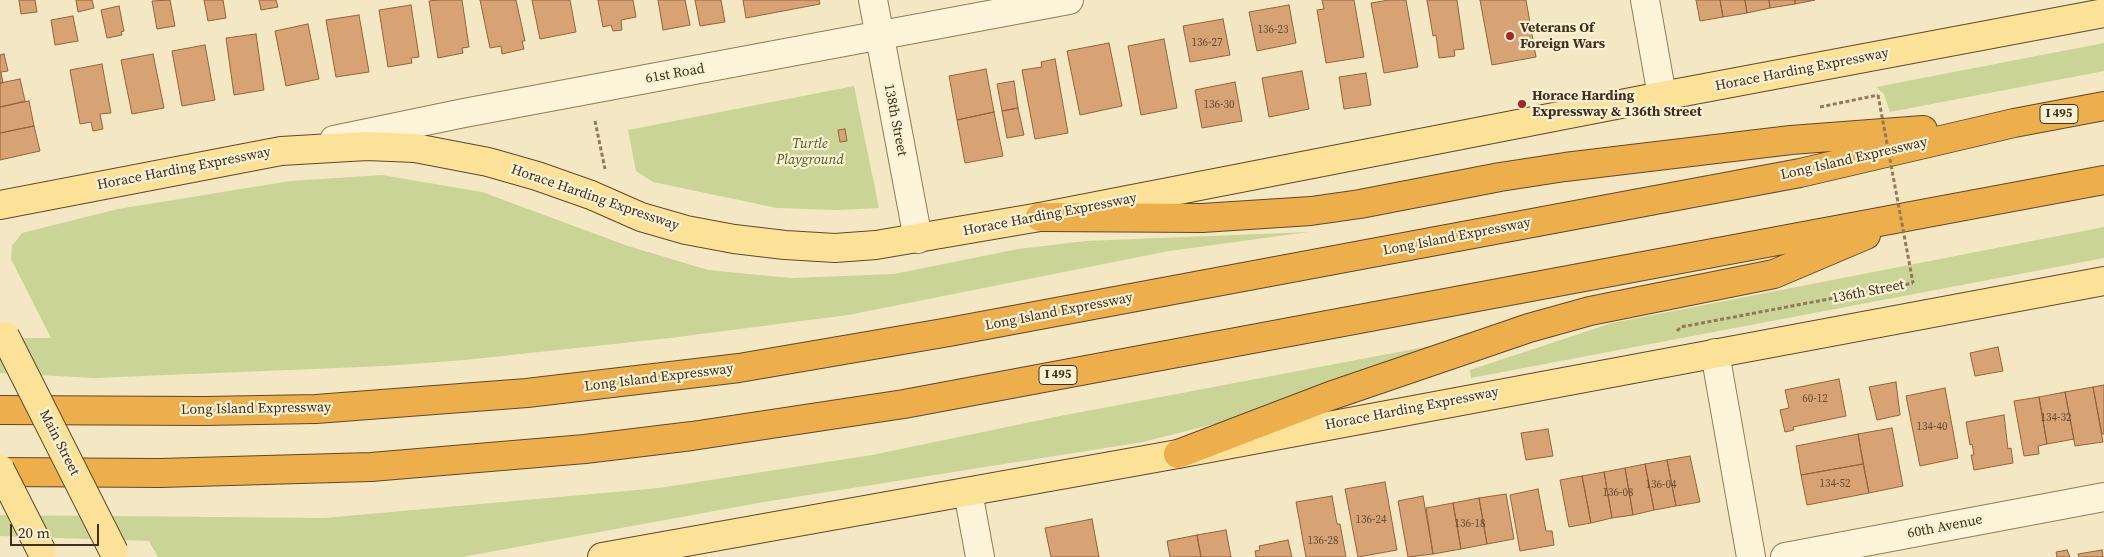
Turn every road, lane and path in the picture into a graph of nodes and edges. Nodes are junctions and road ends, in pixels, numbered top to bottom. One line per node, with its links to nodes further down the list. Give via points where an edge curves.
1 (873, 0): 5 (street, 138th Street)
2 (1069, 0): 5 (street, 61st Road)
3 (1645, 0): 7 (street)
4 (2104, 13): 7 (main road, Horace Harding Expressway)
5 (879, 36): 11 (street, 61st Road, via 464,113); 17 (street, 138th Street)
6 (1878, 95): 20 (path, 136th Street, bridge, via 1913,283 1681,327 1677,329)
7 (1662, 96): 16 (main road, Horace Harding Expressway)
8 (2104, 106): 10 (highway, Long Island Expressway / I 495)
9 (595, 121): 12 (path)
10 (2014, 123): 16 (highway, via 1792,140 1565,167 1311,211 1202,218); 22 (highway, Long Island Expressway / I 495, via 1800,172 959,330 739,368 527,393 326,408)
11 (281, 151): 14 (main road, Horace Harding Expressway); 17 (main road, Horace Harding Expressway, via 367,146 415,148 451,154 537,176 641,217 734,239 835,248)
12 (606, 170)
13 (2104, 180): 15 (highway, I 495)
14 (0, 205)
15 (1916, 214): 23 (highway, via 1774,274 1590,311 1529,328 1330,396); 25 (highway, I 495, via 904,404 692,436 585,450 372,467 160,473)
16 (1040, 217): 17 (main road, Horace Harding Expressway)
17 (918, 239)
18 (2104, 281): 21 (main road, Horace Harding Expressway)
19 (3, 333): 29 (main road, Main Street, bridge)
20 (1678, 335)
21 (1715, 353): 23 (main road, Horace Harding Expressway); 32 (street)
22 (0, 410)
23 (1178, 454): 26 (main road, Horace Harding Expressway)
24 (0, 469): 28 (main road, bridge)
25 (0, 472)
26 (968, 492): 30 (main road, Horace Harding Expressway); 31 (street)
27 (2104, 497): 33 (street, 60th Avenue)
28 (44, 554)
29 (115, 555)
30 (602, 557)
31 (980, 557)
32 (1751, 557)
33 (1785, 557)

